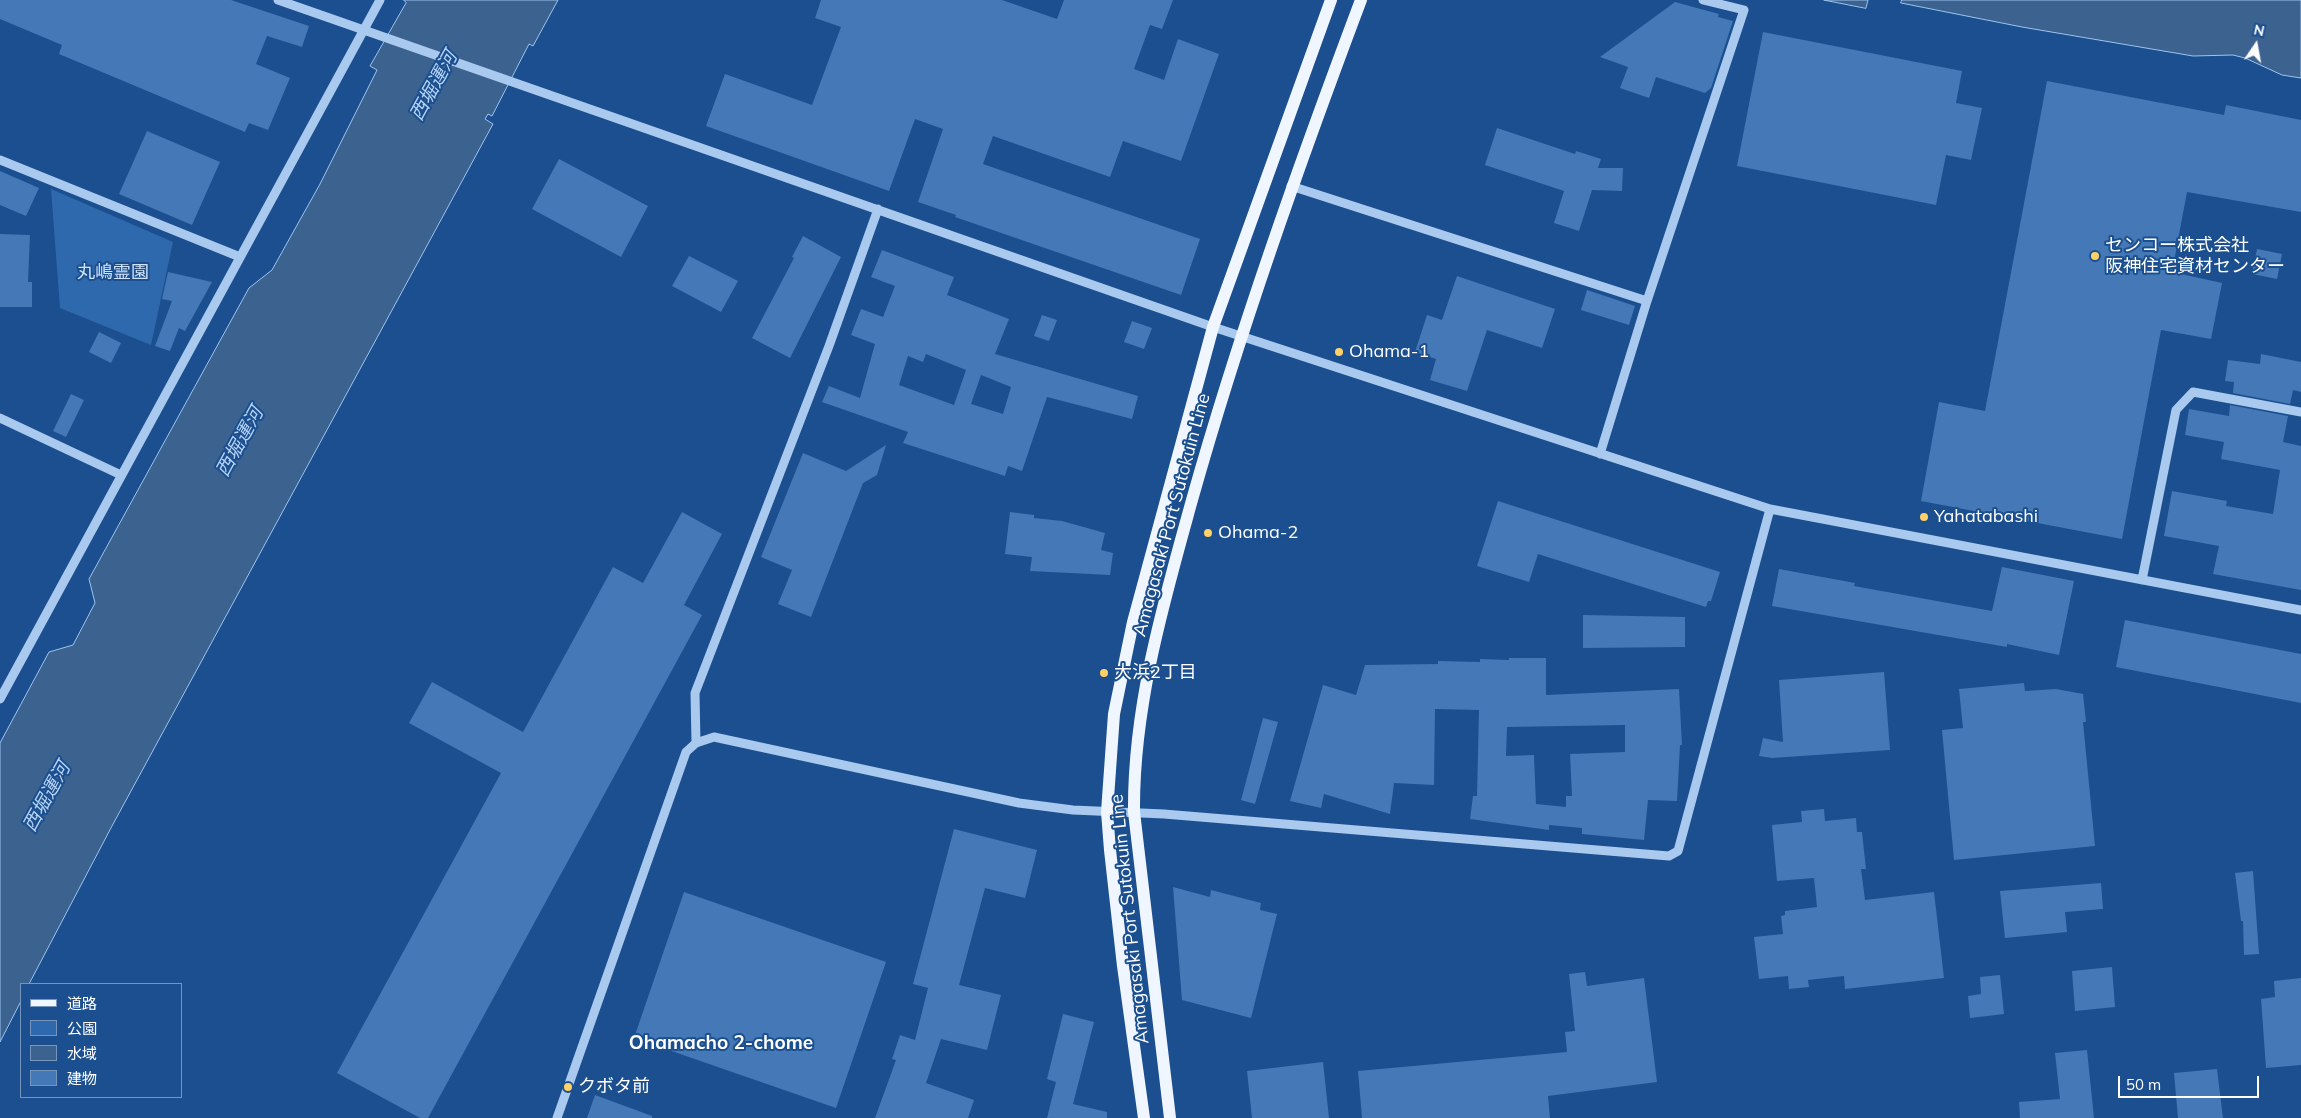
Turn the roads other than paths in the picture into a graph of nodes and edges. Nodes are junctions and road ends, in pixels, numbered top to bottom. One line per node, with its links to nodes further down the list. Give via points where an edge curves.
1 (278, 0): 6 (street)
2 (380, 0): 6 (street)
3 (1330, 0): 12 (main road, Amagasaki Port Sutokuin Line)
4 (1361, 0): 8 (main road, Amagasaki Port Sutokuin Line)
5 (1703, 0): 11 (street, via 1744,10)
6 (364, 30): 9 (street); 10 (street)
7 (0, 160): 10 (street)
8 (1291, 186): 11 (street); 13 (main road, Amagasaki Port Sutokuin Line)
9 (878, 209): 12 (street); 22 (street, via 695,693)
10 (240, 257): 17 (street)
11 (1647, 301): 16 (street)
12 (1213, 327): 13 (street); 23 (main road, Amagasaki Port Sutokuin Line, via 1124,660 1110,745)
13 (1240, 336): 16 (street); 24 (main road, Amagasaki Port Sutokuin Line, via 1159,622 1142,704)
14 (2301, 412): 19 (street, via 2192,392 2176,410)
15 (0, 418): 17 (street)
16 (1600, 454): 18 (street)
17 (120, 475): 21 (street)
18 (1770, 509): 19 (street); 24 (street, via 1678,850 1669,856)
19 (2142, 580): 20 (street)
20 (2301, 610)
21 (0, 699)
22 (696, 743): 23 (street, via 714,737 1019,802); 25 (street, via 686,752)
23 (1107, 812): 24 (street); 26 (main road, Amagasaki Port Sutokuin Line, via 1121,956)
24 (1134, 812): 27 (main road, Amagasaki Port Sutokuin Line)
25 (557, 1118)
26 (1144, 1118)
27 (1170, 1118)

